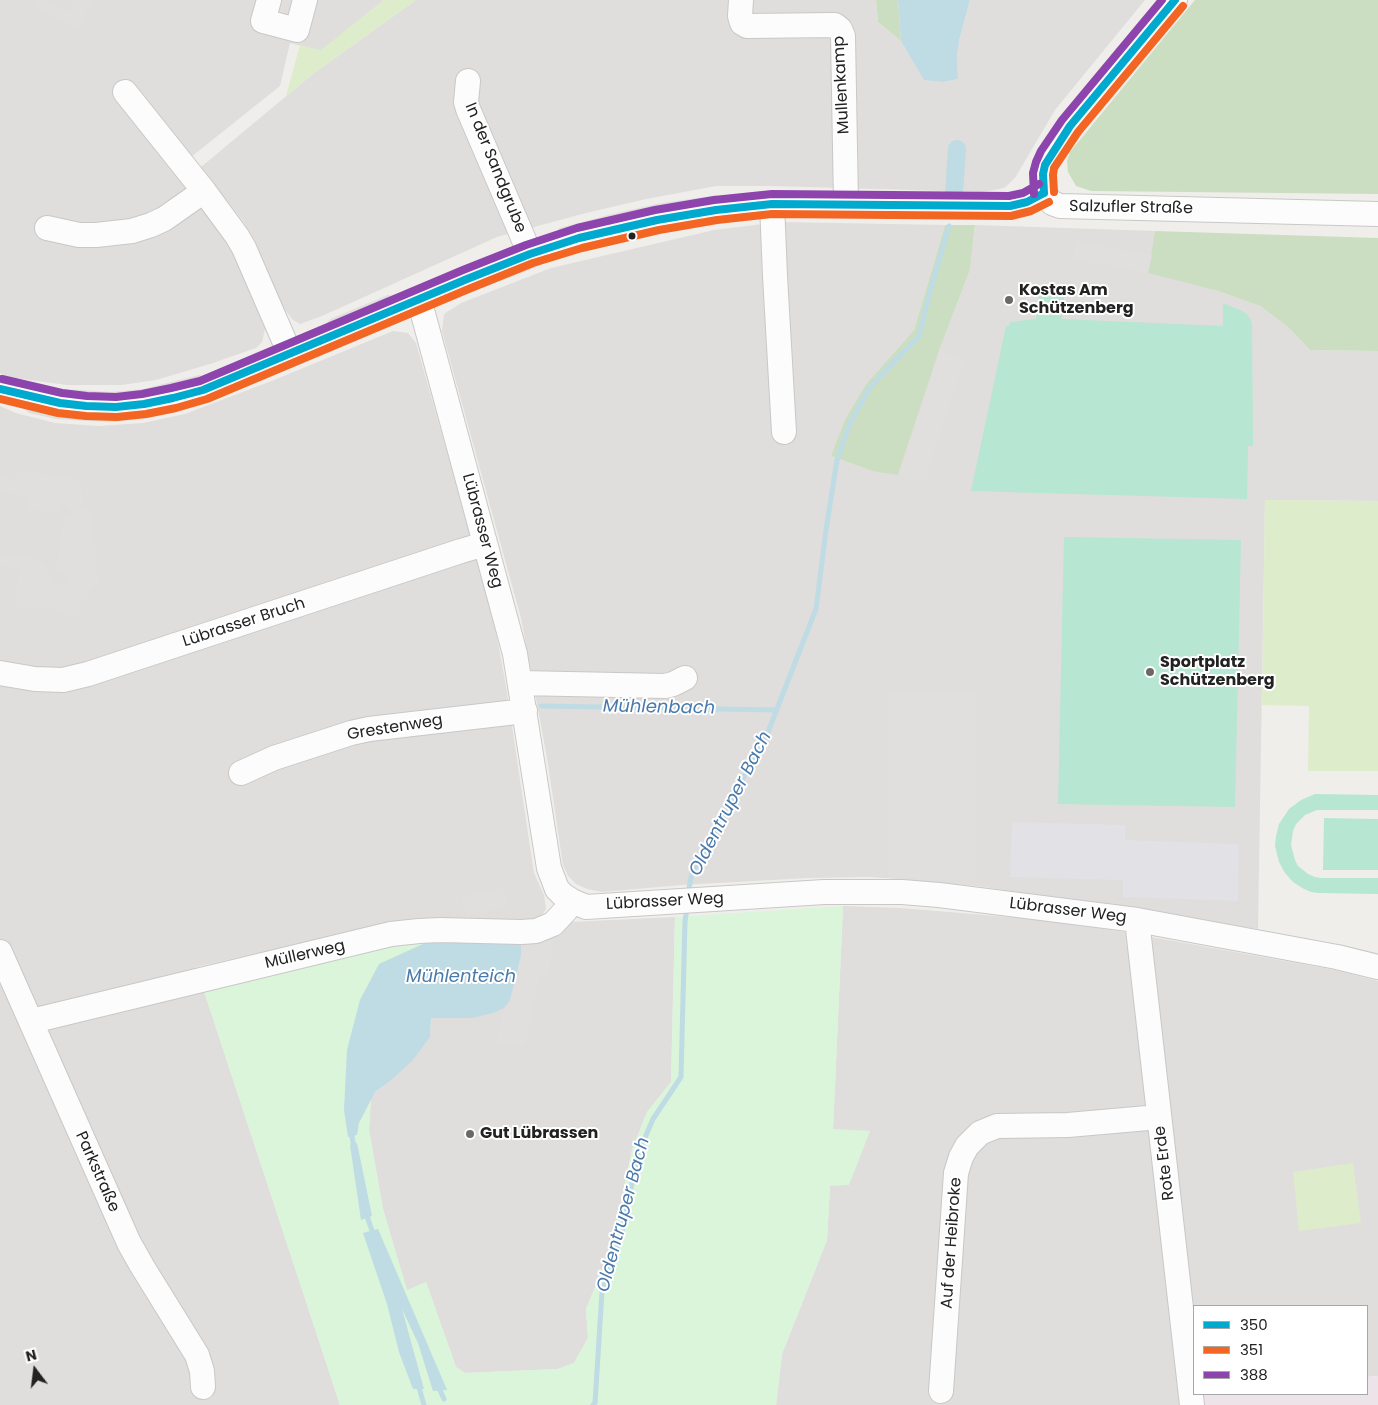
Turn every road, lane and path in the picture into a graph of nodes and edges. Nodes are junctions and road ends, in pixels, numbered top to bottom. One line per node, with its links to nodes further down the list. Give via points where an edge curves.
1 (269, 0): 2 (street, via 263,21 296,30)
2 (305, 0)
3 (741, 0): 10 (street, Mullenkamp, via 740,16 747,26 835,25 840,29 843,36)
4 (1175, 0): 8 (street, via 1060,141 1045,165)
5 (468, 81): 13 (street, In der Sandgrube, via 468,109)
6 (126, 92): 7 (street)
7 (204, 191): 12 (street, via 164,218 132,231 79,235); 15 (street, via 244,248)
8 (1044, 193): 10 (street, via 1010,206); 11 (street, Salzufler Straße, via 1052,203 1060,206)
9 (772, 204): 10 (street); 13 (street, via 641,223); 17 (street)
10 (846, 204)
11 (1378, 214)
12 (47, 228)
13 (530, 254): 14 (street)
14 (419, 299): 15 (street); 18 (street, Lübrasser Weg)
15 (290, 354): 16 (street, via 203,390 144,404 81,406)
16 (0, 389)
17 (784, 432)
18 (486, 544): 19 (street, Lübrasser Bruch, via 88,674 62,680); 21 (street, Lübrasser Weg)
19 (0, 673)
20 (685, 678): 21 (street, via 665,686)
21 (520, 683): 22 (street, Lübrasser Weg)
22 (525, 711): 23 (street, Grestenweg, via 351,733 274,758); 24 (street, Lübrasser Weg, via 549,868 557,889)
23 (242, 774)
24 (572, 901): 25 (street, Lübrasser Weg, via 586,906 824,892 906,892); 28 (street, Müllerweg, via 553,924 536,931 440,930 391,934)
25 (1138, 920): 27 (street, Lübrasser Weg); 29 (street, Rote Erde)
26 (0, 952): 28 (street, Parkstraße)
27 (1378, 968)
28 (32, 1021): 30 (street, Parkstraße, via 129,1243 198,1355)
29 (1159, 1117): 31 (street, Auf der Heibroke, via 1068,1125 996,1126 980,1133 967,1146 956,1173); 32 (street, Rote Erde)
30 (203, 1387)
31 (941, 1391)
32 (1192, 1405)

